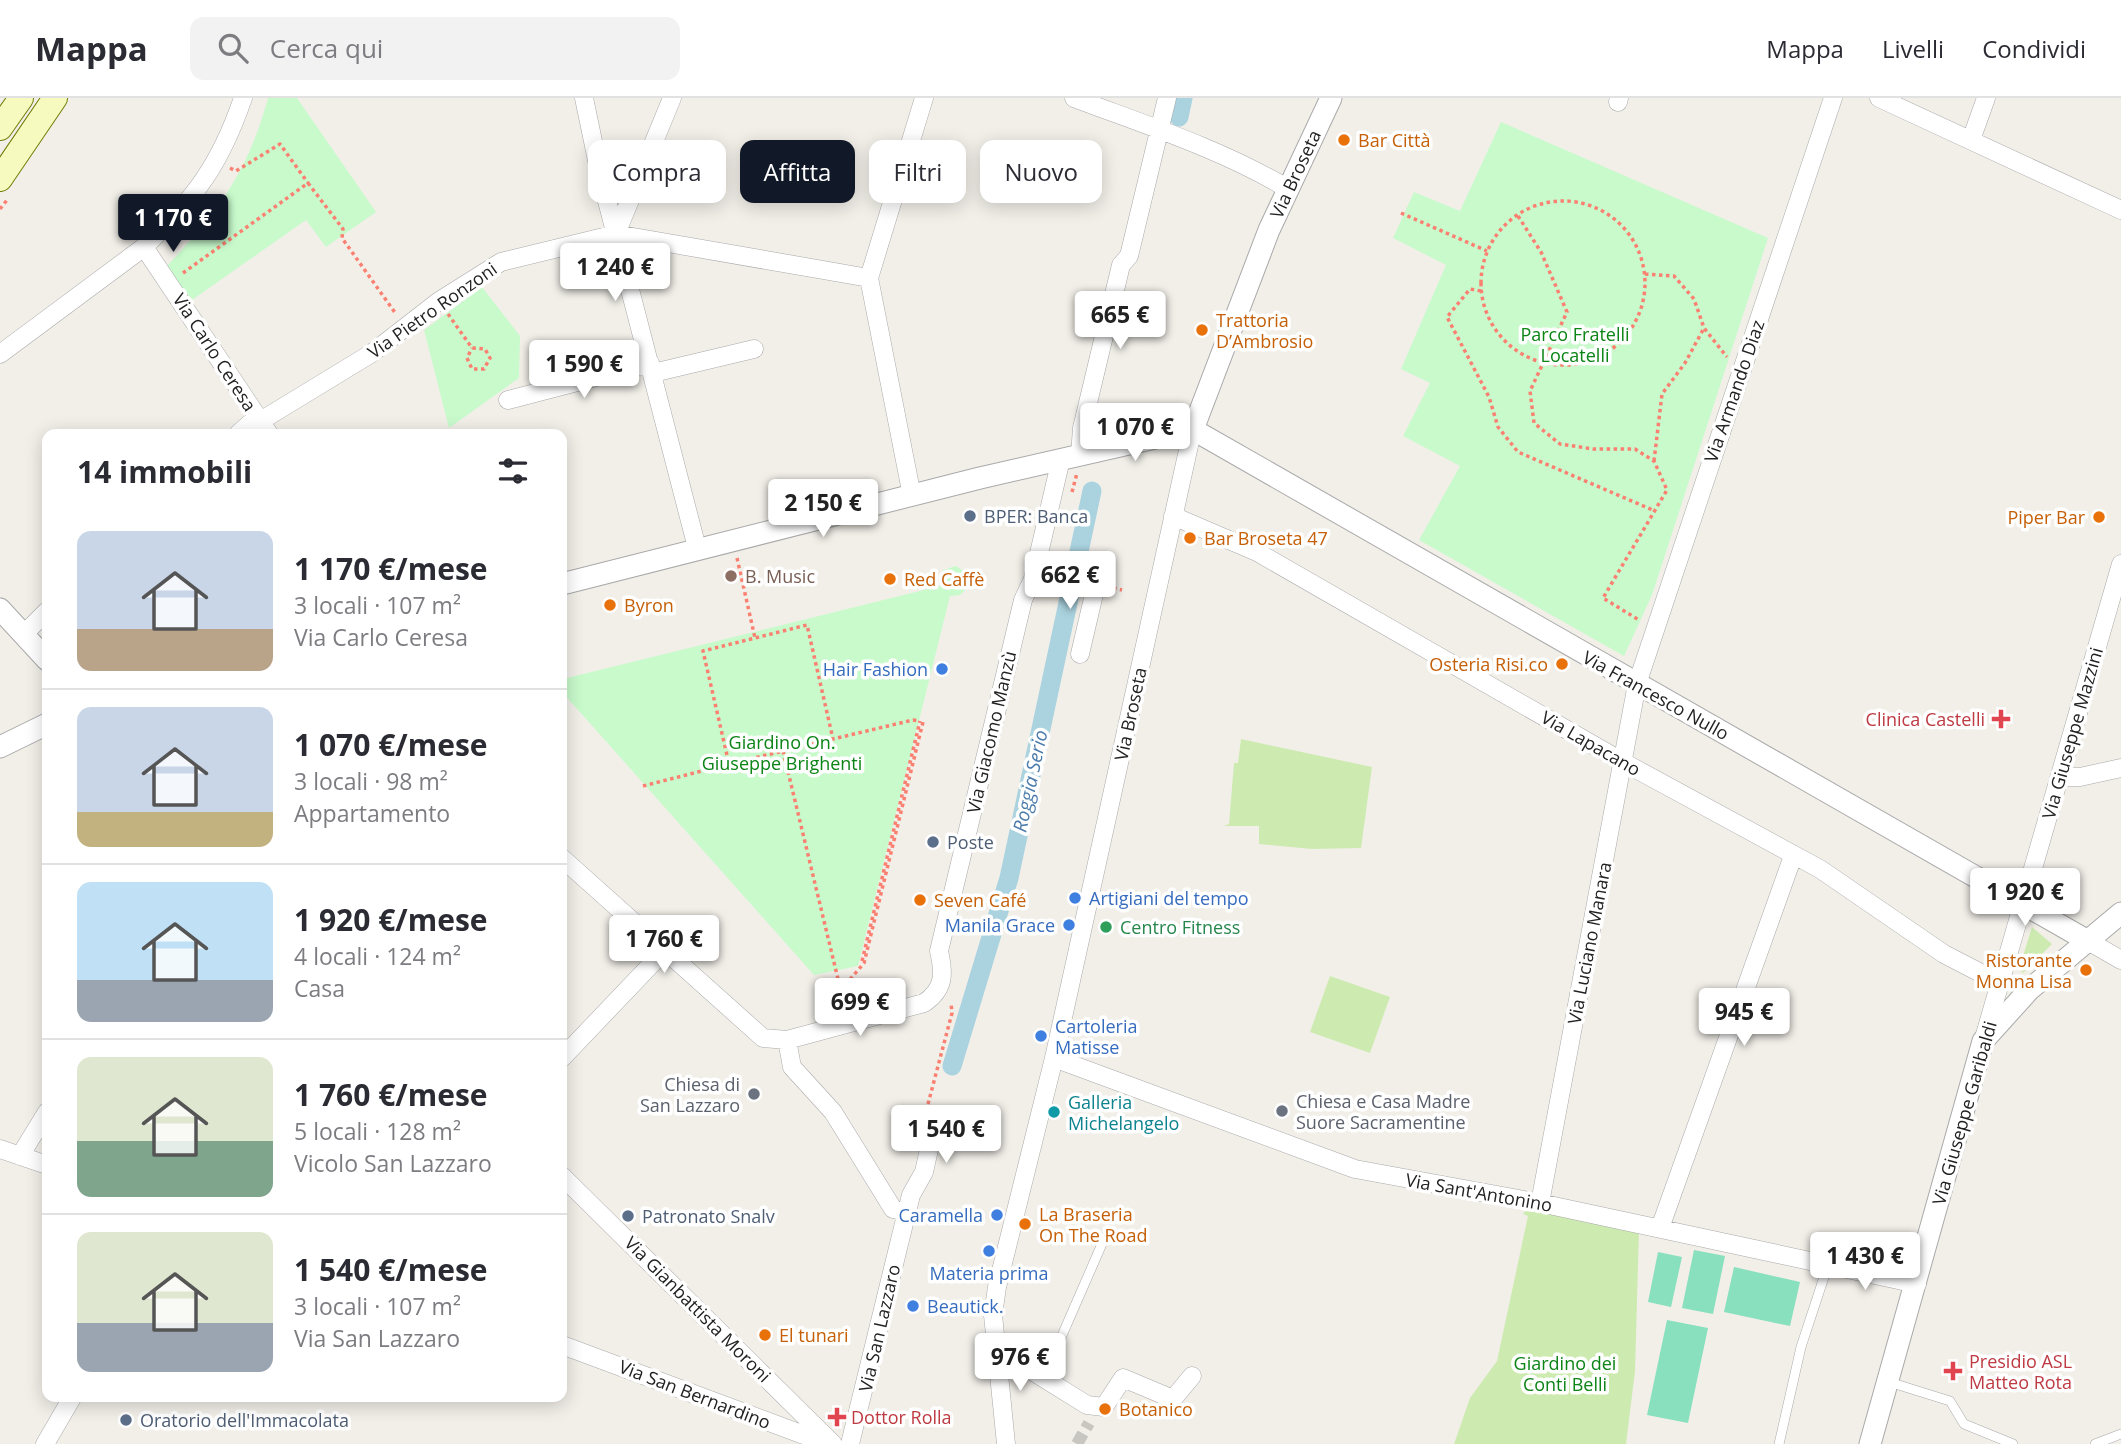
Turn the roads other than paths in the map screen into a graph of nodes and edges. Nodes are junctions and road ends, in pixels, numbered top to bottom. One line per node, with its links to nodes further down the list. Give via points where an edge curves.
1 (21, 98): 13 (main road)
2 (55, 98): 16 (main road)
3 (243, 98): 20 (street, via 216,162 184,208)
4 (584, 98): 19 (street)
5 (672, 98): 19 (street)
6 (924, 98): 21 (street)
7 (1074, 98): 14 (street)
8 (1167, 98): 14 (street, Via Giacomo Manzù)
9 (1331, 98): 17 (street, Via Broseta)
10 (1833, 98): 40 (street, Via Armando Diaz)
11 (1879, 98): 15 (street)
12 (1986, 98): 15 (street)
13 (0, 128)
14 (1160, 130): 17 (street); 28 (street, Via Giacomo Manzù, via 1129,256 1121,265 1082,428)
15 (1971, 140): 18 (street)
16 (0, 179)
17 (1288, 189): 27 (street, Via Broseta, via 1239,303)
18 (2121, 210)
19 (615, 234): 21 (street); 24 (street); 26 (street, Via Pietro Ronzoni, via 501,261)
20 (144, 247): 23 (street); 26 (street, Via Carlo Ceresa)
21 (869, 278): 29 (street)
22 (754, 349): 24 (street)
23 (0, 354)
24 (651, 368): 25 (street); 31 (street)
25 (508, 400)
26 (263, 424)
27 (1192, 432): 28 (street); 30 (street, Via Broseta); 40 (street, Via Francesco Nullo)
28 (1070, 457): 29 (street); 32 (street, Via Giacomo Manzù)
29 (912, 496): 31 (street)
30 (1173, 516): 43 (street, Via Lapacano, via 1258,552); 57 (street, Via Broseta)
31 (698, 548): 34 (street)
32 (1037, 563): 39 (street, via 1098,578); 54 (street, Via Giacomo Manzù, via 1023,600 939,951 942,984 924,1003)
33 (2121, 564): 45 (street, Via Giuseppe Mazzini)
34 (567, 583)
35 (0, 609): 37 (street)
36 (42, 616): 37 (street)
37 (24, 634): 38 (street)
38 (42, 654)
39 (1080, 654)
40 (1637, 684): 43 (street, Via Luciano Manara); 48 (street, Via Francesco Nullo)
41 (42, 726): 42 (street)
42 (0, 747)
43 (1623, 762): 46 (street, Via Lapacano); 64 (street, Via Luciano Manara)
44 (2121, 768): 45 (street)
45 (2061, 777): 48 (street, Via Giuseppe Mazzini)
46 (1793, 856): 53 (street, Via Lapacano, via 1820,869 1944,954); 66 (street)
47 (567, 862): 51 (street)
48 (2022, 902): 50 (street, Via Francesco Nullo); 53 (street, Via Giuseppe Garibaldi)
49 (2121, 913): 50 (street)
50 (2088, 941): 52 (street, Via Francesco Nullo); 55 (street, via 2029,990)
51 (665, 950): 54 (street, via 763,1038); 56 (street)
52 (2121, 960)
53 (2000, 983): 55 (street, Via Giuseppe Garibaldi)
54 (787, 1040): 65 (street, via 792,1068 833,1112 893,1209)
55 (1983, 1041): 69 (street, Via Giuseppe Garibaldi)
56 (567, 1053)
57 (1054, 1058): 64 (street, Via Sant'Antonino, via 1355,1169); 71 (street, Via Broseta, via 997,1287 993,1315)
58 (925, 1115): 65 (street, Via San Lazzaro, via 932,1136 925,1172)
59 (42, 1120): 61 (street)
60 (0, 1149): 61 (street)
61 (20, 1156): 62 (street)
62 (42, 1163)
63 (567, 1181): 79 (street, Via Gianbattista Moroni)
64 (1540, 1203): 66 (street, Via Sant'Antonino)
65 (907, 1212): 80 (street, Via San Lazzaro)
66 (1660, 1228): 68 (street, Via Sant'Antonino)
67 (1105, 1237): 73 (lane)
68 (1825, 1264): 69 (street, Via Sant'Antonino); 82 (lane)
69 (1917, 1283): 74 (street, Via Giuseppe Garibaldi)
70 (567, 1347): 78 (street, Via San Bernardino)
71 (997, 1353): 73 (street); 81 (street, Via Broseta)
72 (1192, 1376): 73 (street, via 1173,1399 1123,1378 1104,1407 1087,1405)
73 (1045, 1377)
74 (1888, 1381): 83 (street, Via Giuseppe Garibaldi); 84 (lane, via 1950,1401 1971,1429)
75 (70, 1402): 77 (street)
76 (2121, 1434): 85 (lane)
77 (45, 1444)
78 (828, 1444)
79 (833, 1444)
80 (850, 1444)
81 (1006, 1444)
82 (1779, 1444)
83 (1870, 1444)
84 (2013, 1444)
85 (2095, 1444)

